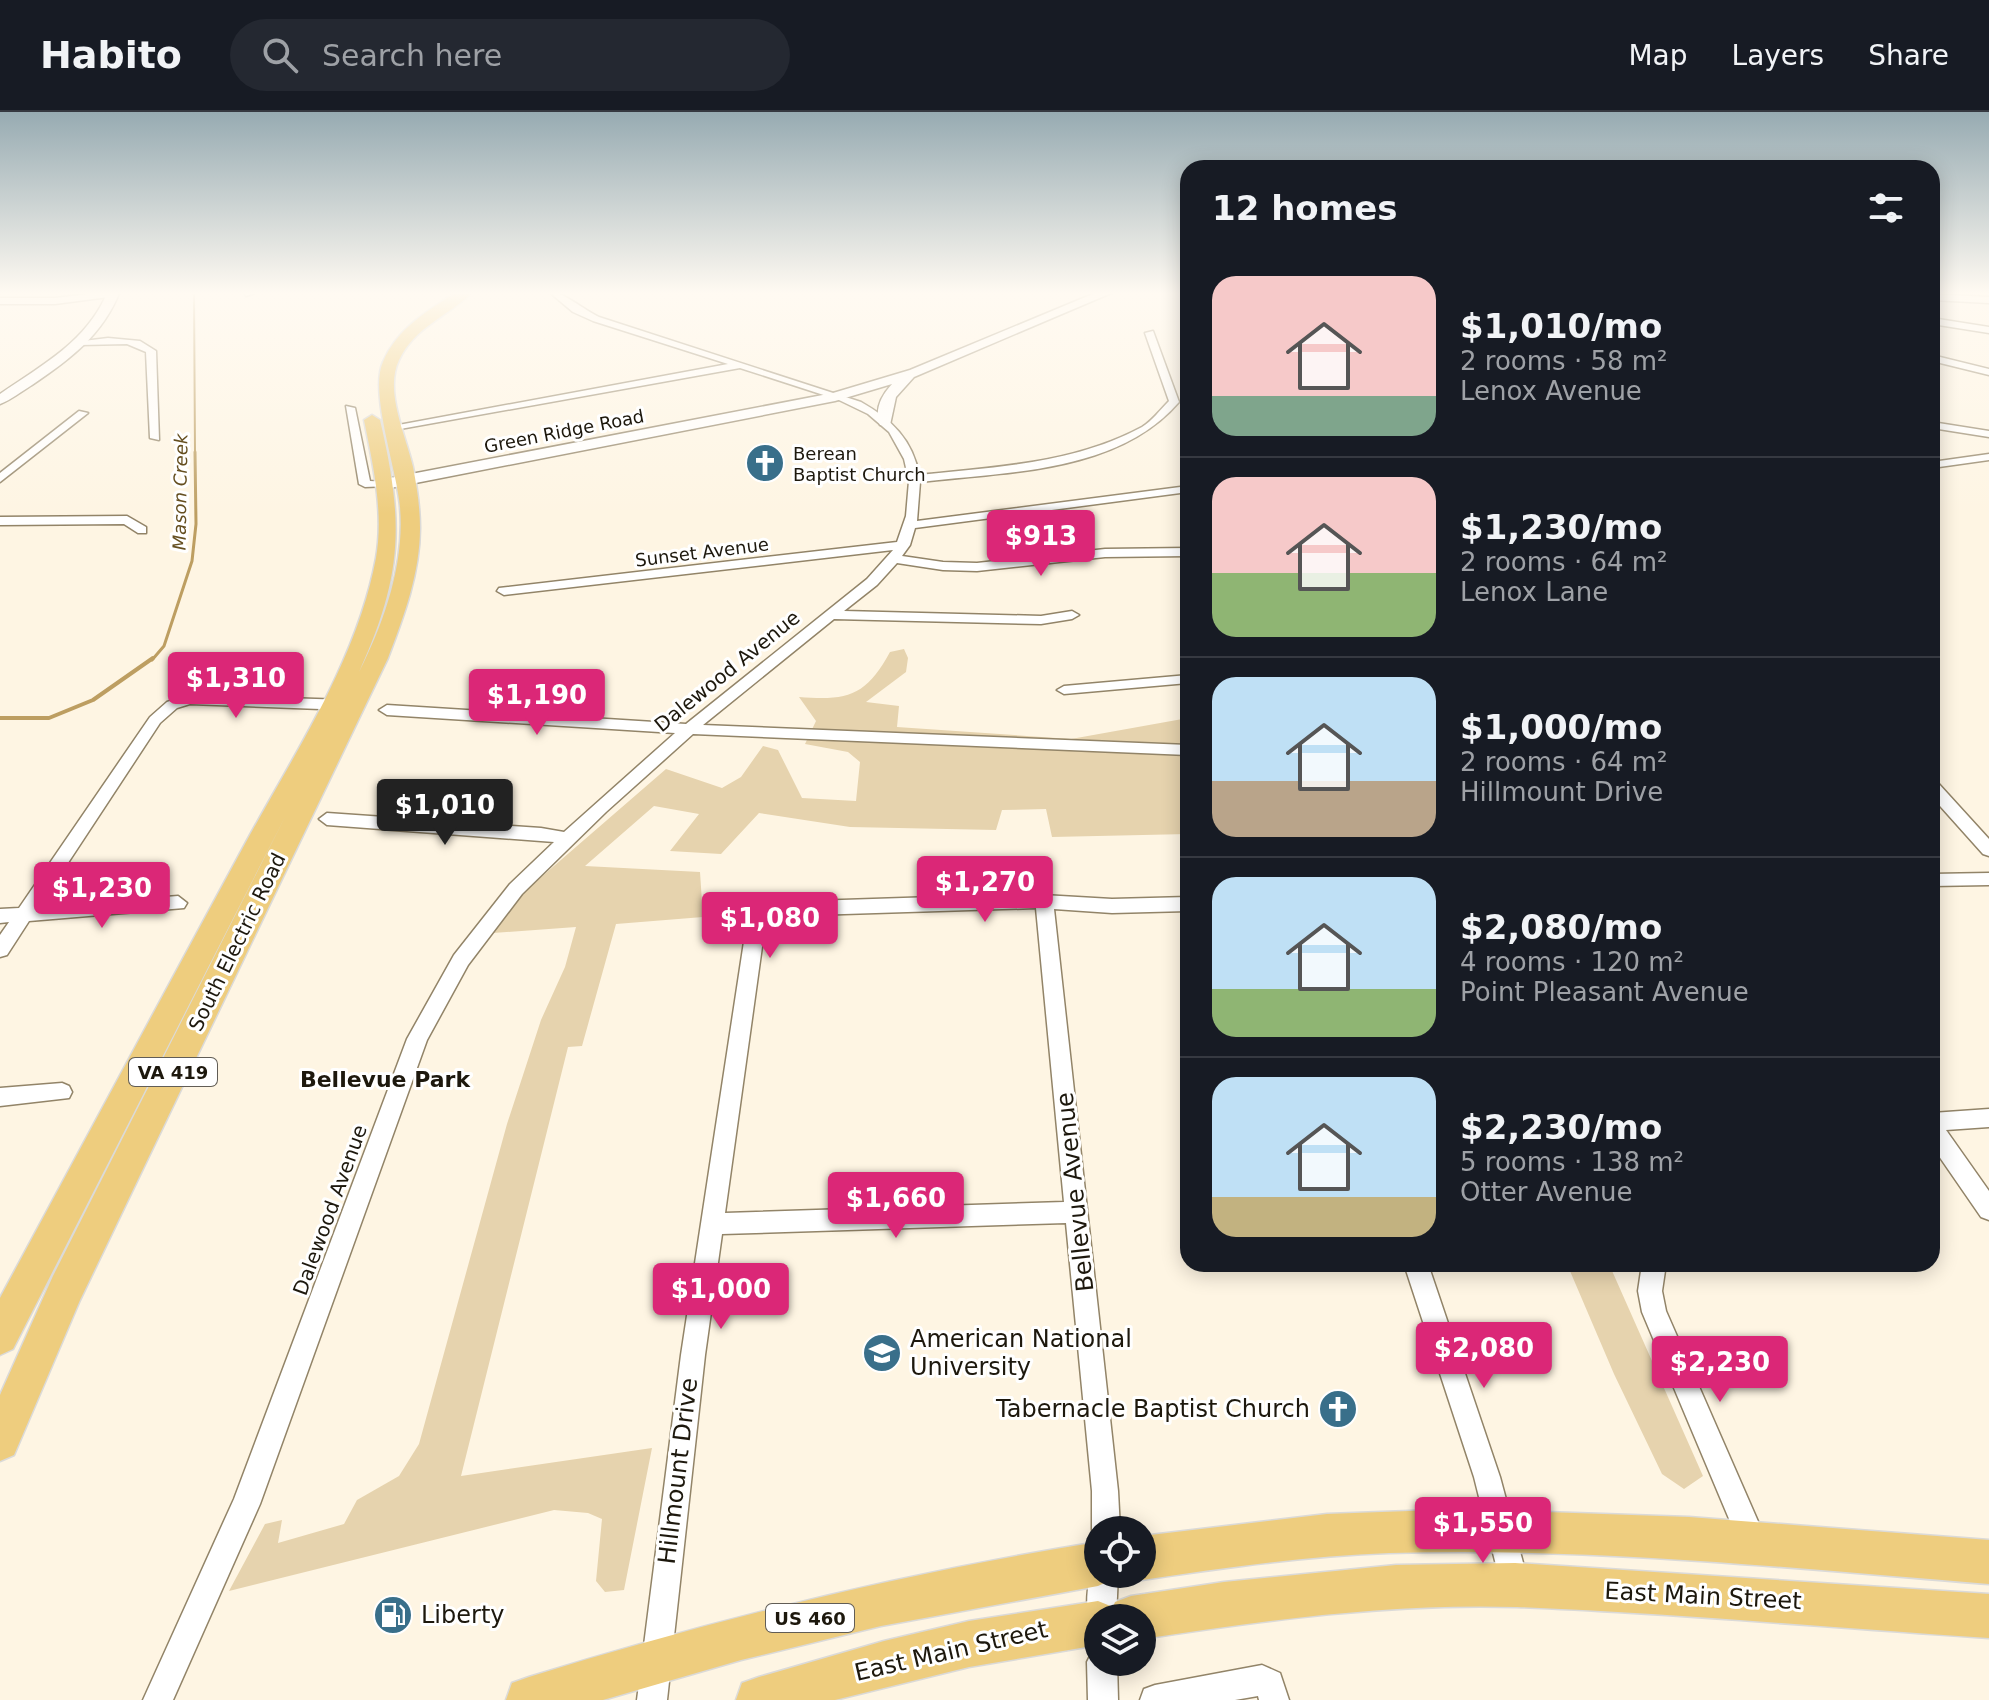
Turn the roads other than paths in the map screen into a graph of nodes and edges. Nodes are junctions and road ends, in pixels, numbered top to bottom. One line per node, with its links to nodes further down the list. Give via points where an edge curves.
1 (48, 365): 11 (street)
2 (152, 365): 20 (street)
3 (390, 365): 17 (main road, VA 419)
4 (740, 365): 10 (street); 17 (street)
5 (934, 365): 9 (street, Green Ridge Road)
6 (1161, 365): 24 (street, via 1174,402 1148,428 1060,462)
7 (1961, 365): 8 (street)
8 (1989, 372)
9 (915, 373): 10 (street, Green Ridge Road); 15 (street, via 887,397)
10 (835, 397): 15 (street); 25 (street, Green Ridge Road)
11 (0, 400)
12 (350, 408): 19 (street)
13 (369, 409): 17 (main road, VA 419)
14 (83, 413): 23 (street)
15 (885, 422): 24 (street, via 900,438)
16 (1940, 426): 18 (street)
17 (384, 430): 19 (street); 25 (main road, VA 419)
18 (1989, 434)
19 (354, 435): 25 (street, via 365,484)
20 (155, 438)
21 (1989, 457): 22 (street)
22 (1940, 464)
23 (0, 479)
24 (915, 479): 28 (street)
25 (396, 482): 37 (main road, VA 419, via 379,590)
26 (1180, 490): 28 (street)
27 (0, 521): 29 (street, via 127,520)
28 (911, 525): 30 (street)
29 (142, 530)
30 (900, 552): 31 (street, Sunset Avenue, via 943,566 977,567 1090,554); 32 (street, Sunset Avenue); 33 (street, Dalewood Avenue)
31 (1180, 552)
32 (504, 591)
33 (831, 615): 34 (street, via 1041,620); 39 (street, Dalewood Avenue)
34 (1072, 615)
35 (1180, 680): 36 (street)
36 (1064, 690)
37 (342, 704): 50 (street, via 180,701 155,720); 63 (main road, South Electric Road / VA 419); 64 (main road, South Electric Road / VA 419, via 66,1289)
38 (387, 710): 39 (street)
39 (689, 728): 40 (street); 43 (street, Dalewood Avenue)
40 (1180, 750)
41 (1940, 797): 44 (street)
42 (327, 819): 43 (street)
43 (568, 839): 77 (street, Dalewood Avenue, via 495,913 461,960 417,1039 246,1504)
44 (1989, 850)
45 (1989, 879): 46 (street)
46 (1940, 880)
47 (1044, 902): 49 (street, Hillmount Drive); 59 (street, Bellevue Avenue); 60 (street, Hillmount Drive, via 781,909 756,922)
48 (178, 903): 50 (street)
49 (1180, 904)
50 (24, 915): 51 (street); 52 (street)
51 (0, 916)
52 (0, 950)
53 (62, 1092): 54 (street)
54 (0, 1097)
55 (1989, 1118): 56 (street)
56 (1940, 1124)
57 (1940, 1137): 58 (street)
58 (1989, 1210)
59 (1078, 1212): 60 (street); 65 (street, Bellevue Avenue)
60 (712, 1224): 76 (street, Hillmount Drive)
61 (1419, 1272): 66 (street)
62 (1653, 1272): 67 (street, via 1654,1312)
63 (0, 1336)
64 (0, 1441)
65 (1106, 1516)
66 (1501, 1531): 67 (main road); 68 (main road, via 1388,1532); 71 (street)
67 (1754, 1545): 69 (main road)
68 (1156, 1556)
69 (1989, 1562)
70 (1084, 1566): 76 (main road, US 460, via 912,1595 785,1624)
71 (1515, 1585): 72 (main road, East Main Street, via 1396,1587); 73 (main road, East Main Street)
72 (1156, 1614)
73 (1989, 1616)
74 (1084, 1625): 79 (main road, East Main Street, via 942,1649)
75 (1102, 1676): 80 (street)
76 (654, 1680): 78 (main road, US 460)
77 (158, 1700)
78 (529, 1700)
79 (759, 1700)
80 (1103, 1700)
81 (1155, 1700): 82 (street, via 1262,1680)
82 (1274, 1700)

